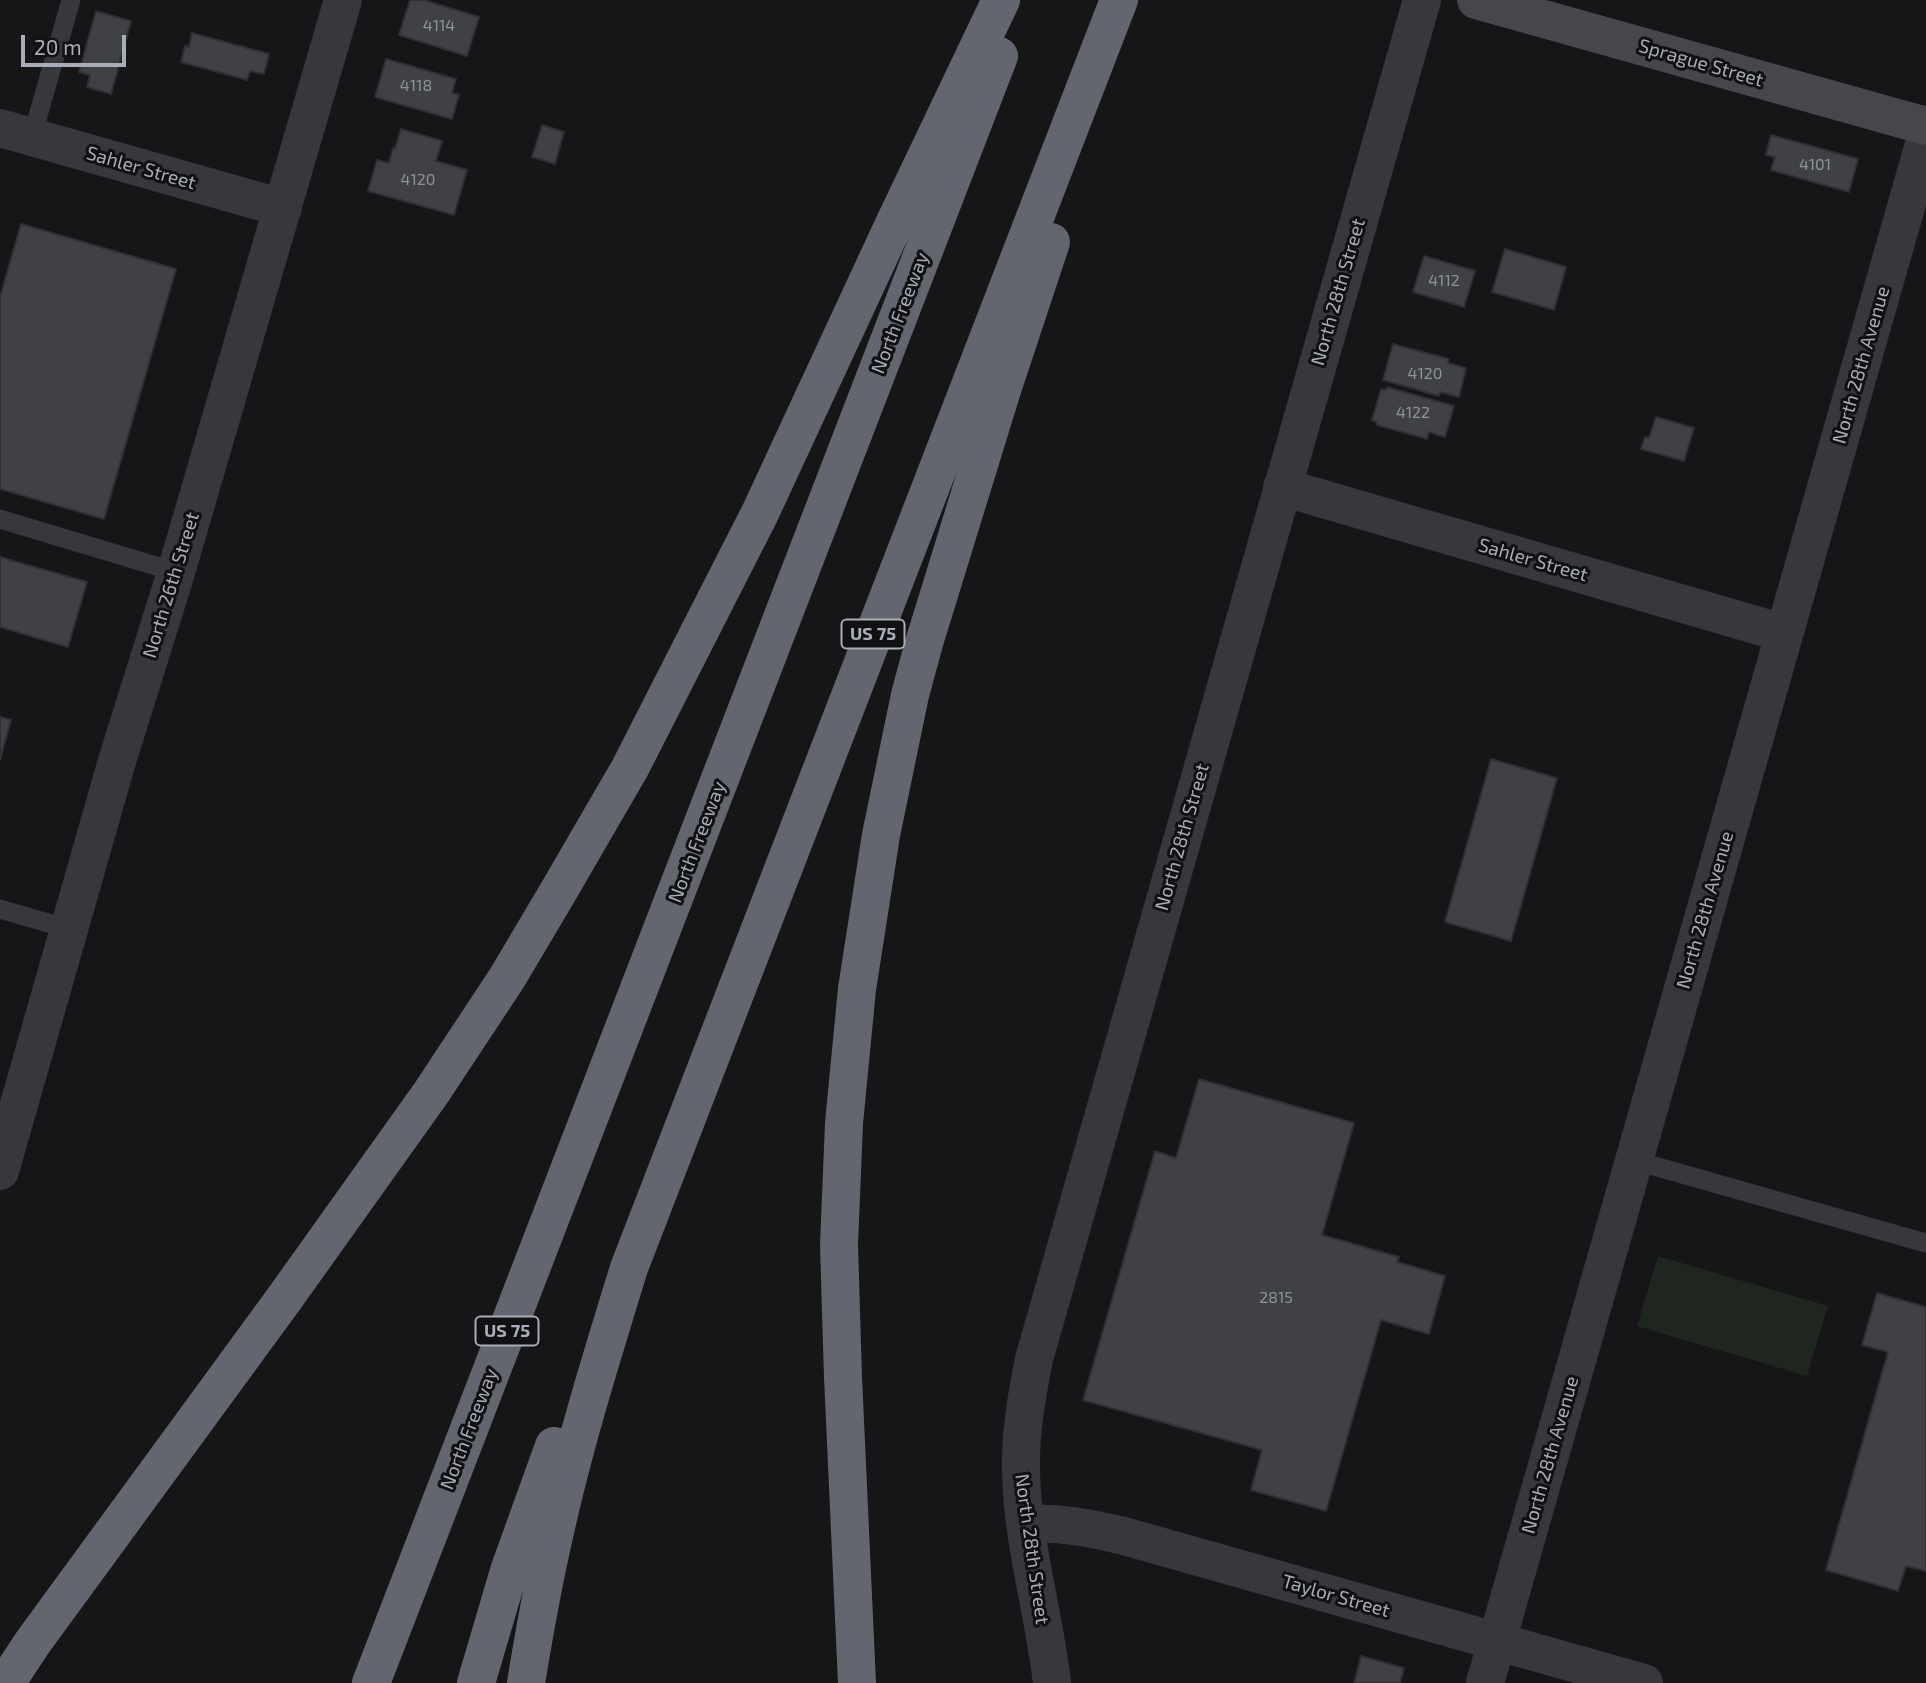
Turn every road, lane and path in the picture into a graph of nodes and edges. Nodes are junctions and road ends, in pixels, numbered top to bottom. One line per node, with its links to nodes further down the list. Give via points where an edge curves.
1 (71, 0): 10 (lane)
2 (343, 0): 12 (street, North 26th Street)
3 (1000, 0): 25 (highway, via 760,513 630,768 558,892 431,1093)
4 (1021, 0): 26 (highway, North Freeway / US 75)
5 (1119, 0): 22 (highway, US 75)
6 (1130, 0): 29 (highway, via 924,643 876,867 852,1028 839,1215)
7 (1422, 0): 13 (street, North 28th Street)
8 (1476, 0): 9 (street, Sprague Street)
9 (1926, 127)
10 (16, 133): 12 (street, Sahler Street)
11 (1926, 138): 16 (street, North 28th Avenue)
12 (283, 208): 15 (street, North 26th Street)
13 (1282, 487): 16 (street, Sahler Street); 23 (street, North 28th Street, via 1039,1339 1021,1455)
14 (0, 519): 15 (lane)
15 (176, 572): 18 (street, North 26th Street)
16 (1783, 633): 19 (street, North 28th Avenue)
17 (0, 909): 18 (lane)
18 (69, 929): 20 (street, North 26th Street)
19 (1633, 1160): 21 (lane); 24 (street, North 28th Avenue)
20 (0, 1171)
21 (1926, 1243)
22 (629, 1268): 27 (highway, via 533,1501); 28 (highway, US 75, via 565,1486)
23 (1026, 1524): 24 (street, Taylor Street, via 1073,1525 1124,1536); 30 (street, North 28th Street)
24 (1497, 1642): 31 (street, North 28th Avenue); 32 (street, Taylor Street)
25 (6, 1683)
26 (371, 1683)
27 (476, 1683)
28 (526, 1683)
29 (857, 1683)
30 (1052, 1683)
31 (1485, 1683)
32 (1644, 1683)

